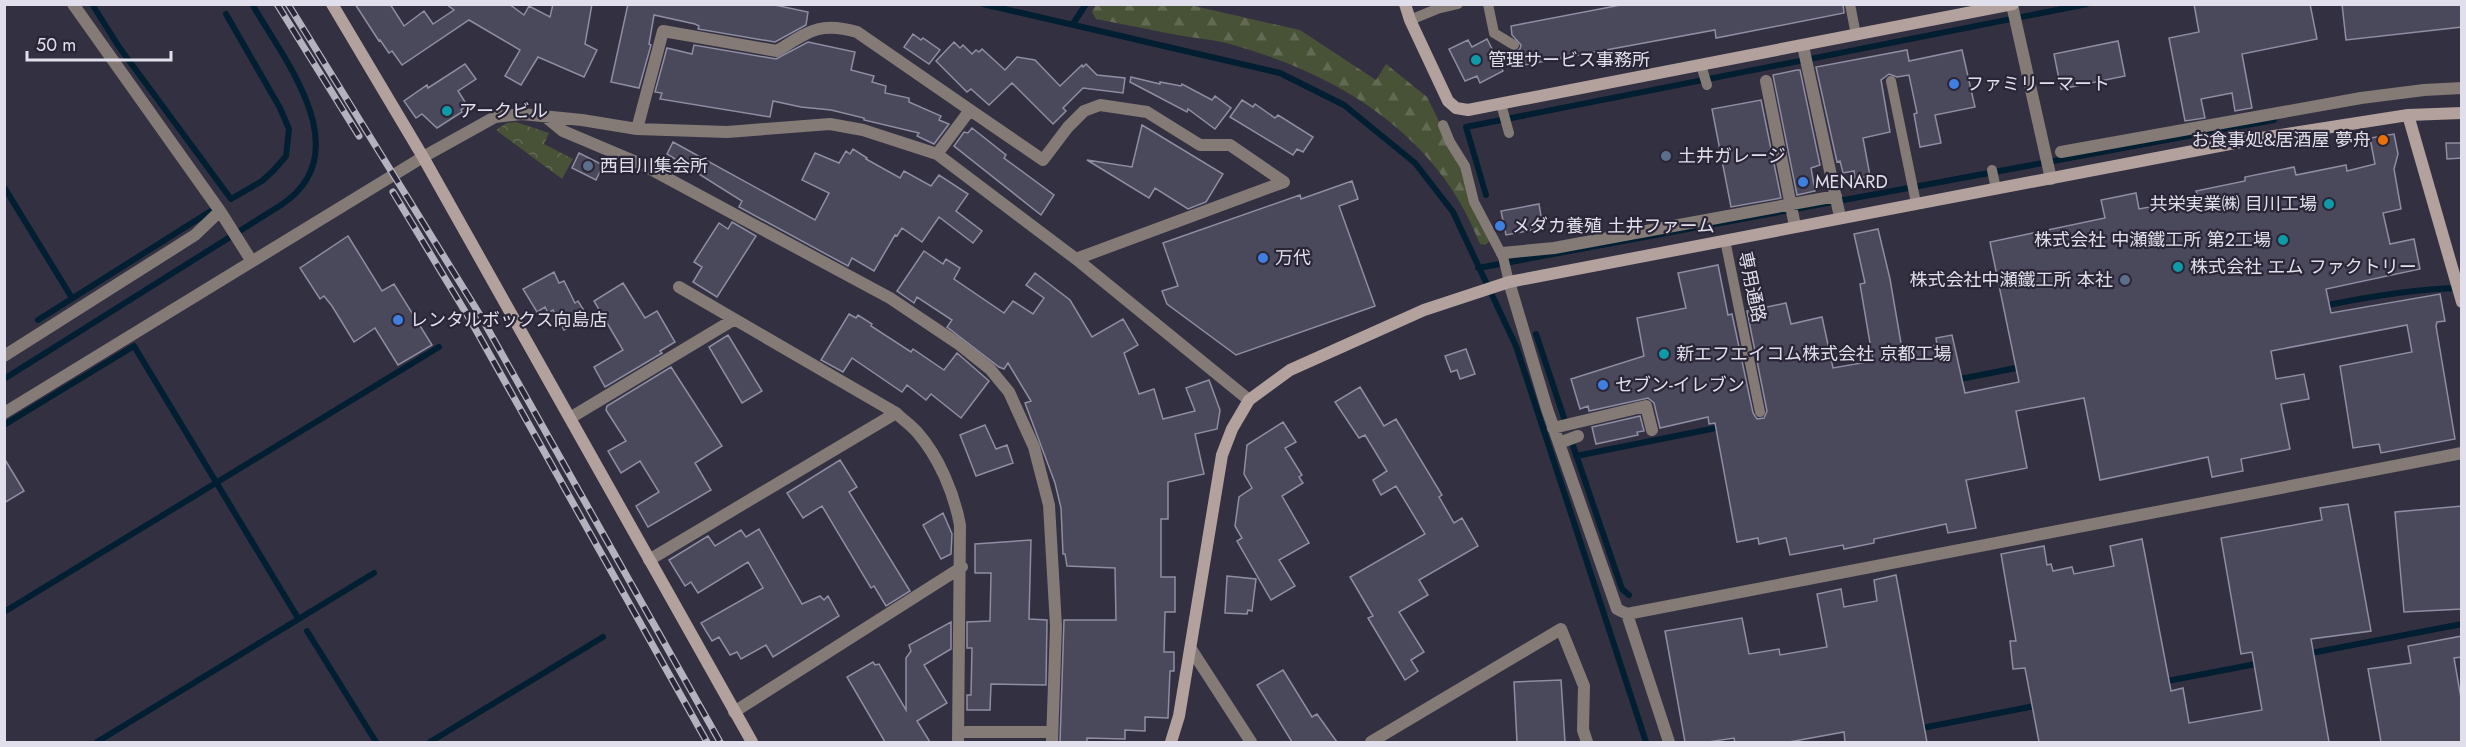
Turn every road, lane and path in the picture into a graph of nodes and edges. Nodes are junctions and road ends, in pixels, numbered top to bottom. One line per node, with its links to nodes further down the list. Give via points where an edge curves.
1 (73, 4): 34 (street)
2 (332, 4): 29 (street)
3 (1405, 4): 8 (street)
4 (1458, 4): 8 (lane)
5 (1488, 4): 10 (lane, via 1494,33)
6 (1850, 4): 9 (lane)
7 (2012, 5): 9 (street); 30 (street)
8 (1410, 20): 17 (street, via 1448,101 1456,108 1468,110)
9 (1856, 35): 11 (street)
10 (1514, 45)
11 (1804, 47): 12 (street); 32 (street)
12 (1702, 68): 15 (lane); 17 (street)
13 (1766, 81): 33 (street)
14 (1892, 81): 31 (lane)
15 (1707, 85)
16 (2462, 88): 24 (street, via 2361,98)
17 (1502, 107): 25 (lane)
18 (970, 110): 23 (street, via 857,32 844,28 815,28 777,51 663,31); 28 (street); 37 (street, via 1043,160 1084,111 1100,105 1147,112 1200,145 1230,145 1284,182)
19 (2462, 113): 20 (street)
20 (2408, 115): 24 (street); 41 (street)
21 (546, 117): 23 (street); 29 (street, via 495,117); 58 (street, via 563,131 640,165 890,298 990,369 1008,392 1034,447 1049,505 1056,626)
22 (1443, 125): 36 (lane, via 1465,166 1474,202)
23 (637, 129): 28 (street, via 727,132 830,124 863,130)
24 (2221, 129): 26 (street); 26 (street)
25 (1509, 133)
26 (2174, 139): 27 (street); 30 (street)
27 (2061, 152)
28 (937, 154): 37 (street)
29 (423, 156): 38 (street); 48 (street)
30 (2050, 174): 31 (street)
31 (1914, 193): 32 (street)
32 (1838, 207): 33 (street); 33 (street)
33 (1793, 213): 35 (street); 36 (street)
34 (224, 216): 38 (street); 43 (street)
35 (1725, 240): 39 (street); 45 (lane, 専用通路)
36 (1502, 255): 39 (lane)
37 (1076, 259): 44 (street)
38 (251, 260): 46 (street)
39 (1505, 279): 44 (street, via 1424,310 1290,370); 49 (street)
40 (679, 287): 42 (street)
41 (2461, 299)
42 (733, 320): 47 (street); 48 (street)
43 (4, 356)
44 (1249, 400): 55 (street, via 1222,455)
45 (1760, 412)
46 (4, 413)
47 (896, 413): 52 (street); 53 (street, via 917,432 956,502)
48 (570, 418): 52 (street)
49 (1563, 425): 50 (street, via 1646,406); 54 (street, via 1617,609)
50 (1652, 430)
51 (2462, 453): 54 (street)
52 (649, 560): 56 (street)
53 (962, 567): 56 (street); 60 (street)
54 (1627, 614): 65 (street)
55 (1191, 649): 61 (street); 62 (street)
56 (734, 712): 59 (street)
57 (966, 732): 58 (street)
58 (1052, 737)
59 (752, 742)
60 (958, 742)
61 (1171, 742)
62 (1251, 742)
63 (1371, 742): 64 (street, via 1561,629 1584,686 1583,730)
64 (1587, 742)
65 (1670, 742)

